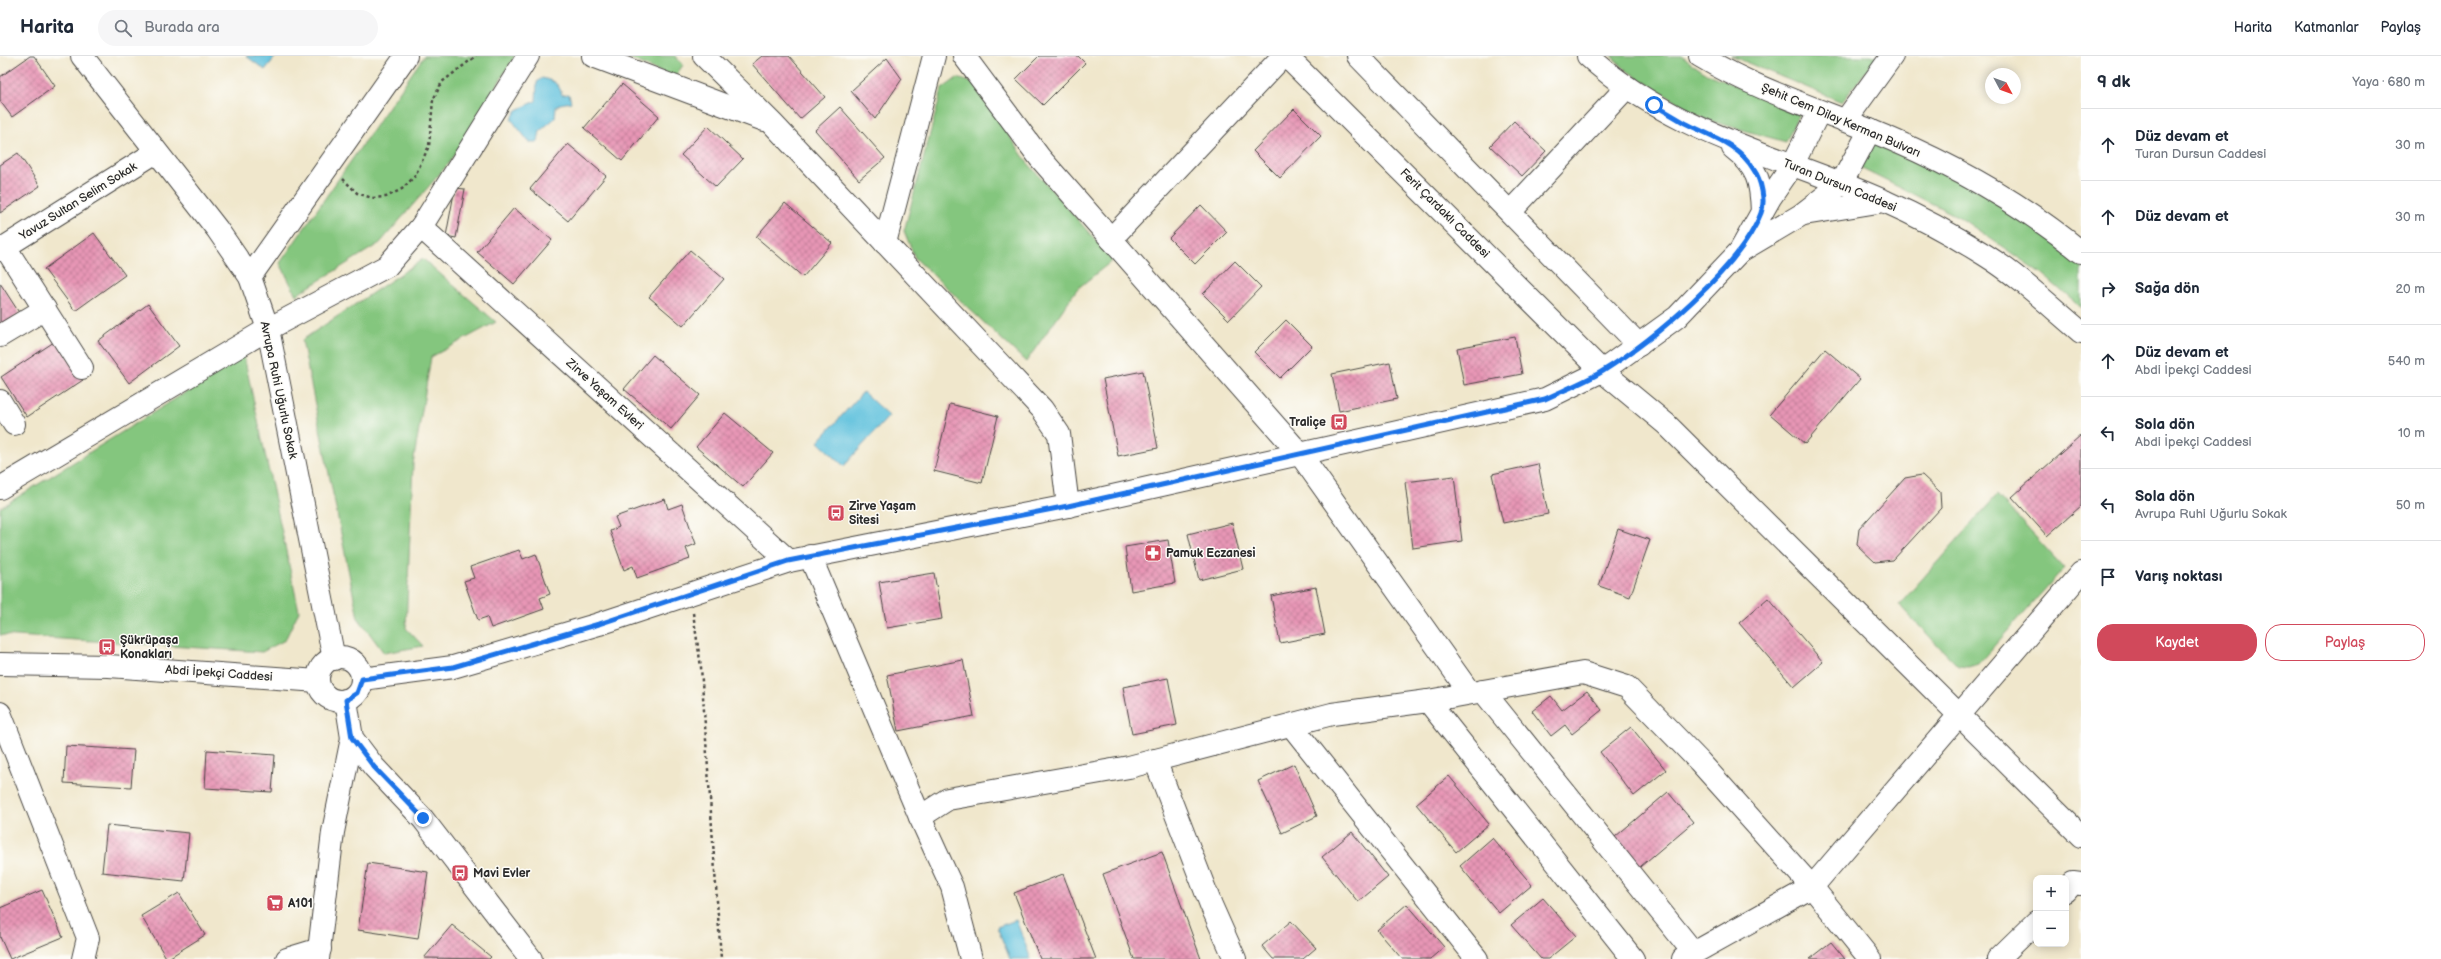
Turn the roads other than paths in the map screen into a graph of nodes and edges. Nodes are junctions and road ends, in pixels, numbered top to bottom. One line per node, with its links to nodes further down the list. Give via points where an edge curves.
1 (82, 56): 20 (street, Avrupa Ruhi Uğurlu Sokak)
2 (406, 56): 33 (street)
3 (528, 56): 27 (street)
4 (593, 56): 17 (street)
5 (704, 56): 17 (street)
6 (934, 56): 29 (street)
7 (964, 56): 28 (street, via 1040,158)
8 (1283, 56): 28 (street)
9 (1286, 56): 40 (street, Ferit Çardaklı Caddesi)
10 (1358, 56): 24 (street)
11 (1588, 56): 14 (street, Turan Dursun Caddesi)
12 (1700, 56): 15 (street, Şehit Cem Dilay Kerman Bulvarı, via 1731,73)
13 (1892, 56): 16 (street)
14 (1627, 87): 19 (street, Turan Dursun Caddesi, via 1686,123); 24 (street)
15 (1819, 112): 16 (street, Şehit Cem Dilay Kerman Bulvarı); 21 (street)
16 (1845, 121): 18 (street, Şehit Cem Dilay Kerman Bulvarı)
17 (772, 123): 29 (street)
18 (1870, 130): 22 (street); 32 (street, Şehit Cem Dilay Kerman Bulvarı, via 1993,191 2037,218)
19 (1720, 139): 21 (street, Turan Dursun Caddesi); 25 (street, via 1747,158 1755,171 1761,188)
20 (156, 152): 30 (street, Yavuz Sultan Selim Sokak); 33 (street, Avrupa Ruhi Uğurlu Sokak, via 217,229)
21 (1792, 166): 22 (street, Turan Dursun Caddesi); 25 (street)
22 (1841, 184): 23 (street, Turan Dursun Caddesi); 26 (street)
23 (1884, 201): 26 (street); 36 (street, Turan Dursun Caddesi, via 1986,255)
24 (1510, 212): 38 (street)
25 (1762, 212): 31 (street)
26 (1801, 215): 31 (street)
27 (421, 227): 35 (street, via 387,266); 47 (street, Zirve Yaşam Evleri)
28 (1111, 239): 43 (street)
29 (885, 243): 45 (street, via 1046,415 1059,434)
30 (3, 248): 34 (street)
31 (1740, 251): 38 (street, via 1677,317)
32 (2081, 252)
33 (250, 277): 35 (street, Avrupa Ruhi Uğurlu Sokak)
34 (45, 309): 37 (street); 39 (street)
35 (268, 329): 44 (street); 49 (street, Avrupa Ruhi Uğurlu Sokak)
36 (2081, 332)
37 (0, 336)
38 (1638, 345): 40 (street)
39 (82, 368)
40 (1602, 371): 43 (street, via 1545,399); 57 (street, Ferit Çardaklı Caddesi, via 1666,424)
41 (0, 401): 42 (street)
42 (14, 424)
43 (1300, 454): 45 (street); 53 (street)
44 (0, 488)
45 (1068, 506): 46 (street)
46 (810, 556): 47 (street); 61 (street)
47 (788, 561): 51 (street, via 599,624 453,667)
48 (2081, 573): 57 (street)
49 (334, 659): 51 (street, via 341,658 353,662 358,666); 52 (street, via 322,667)
50 (0, 664): 52 (street, Abdi İpekçi Caddesi, via 109,666)
51 (362, 679): 54 (street, via 357,693)
52 (318, 680): 54 (street, via 324,695 331,699)
53 (1476, 692): 55 (street); 64 (street, via 1583,673 1627,687 1699,761); 68 (street)
54 (346, 700): 59 (street)
55 (1428, 701): 58 (street, via 1332,714); 75 (street)
56 (0, 713): 69 (street, via 88,938)
57 (1959, 715): 62 (street, Ferit Çardaklı Caddesi); 64 (street)
58 (1291, 725): 60 (street); 74 (street)
59 (352, 738): 67 (street, via 333,832); 71 (street, via 374,767 423,818)
60 (1155, 760): 61 (street, via 1129,767 948,799); 73 (street, via 1211,905)
61 (920, 817): 72 (street, via 952,887)
62 (2081, 836)
63 (2081, 884): 65 (street, via 2074,883)
64 (1812, 887): 68 (street); 76 (street)
65 (2069, 888)
66 (2033, 925): 77 (street)
67 (319, 954): 70 (street)
68 (1689, 956)
69 (83, 959)
70 (287, 959)
71 (531, 959)
72 (971, 959)
73 (1235, 959)
74 (1477, 959)
75 (1633, 959)
76 (1870, 959)
77 (1998, 959)

